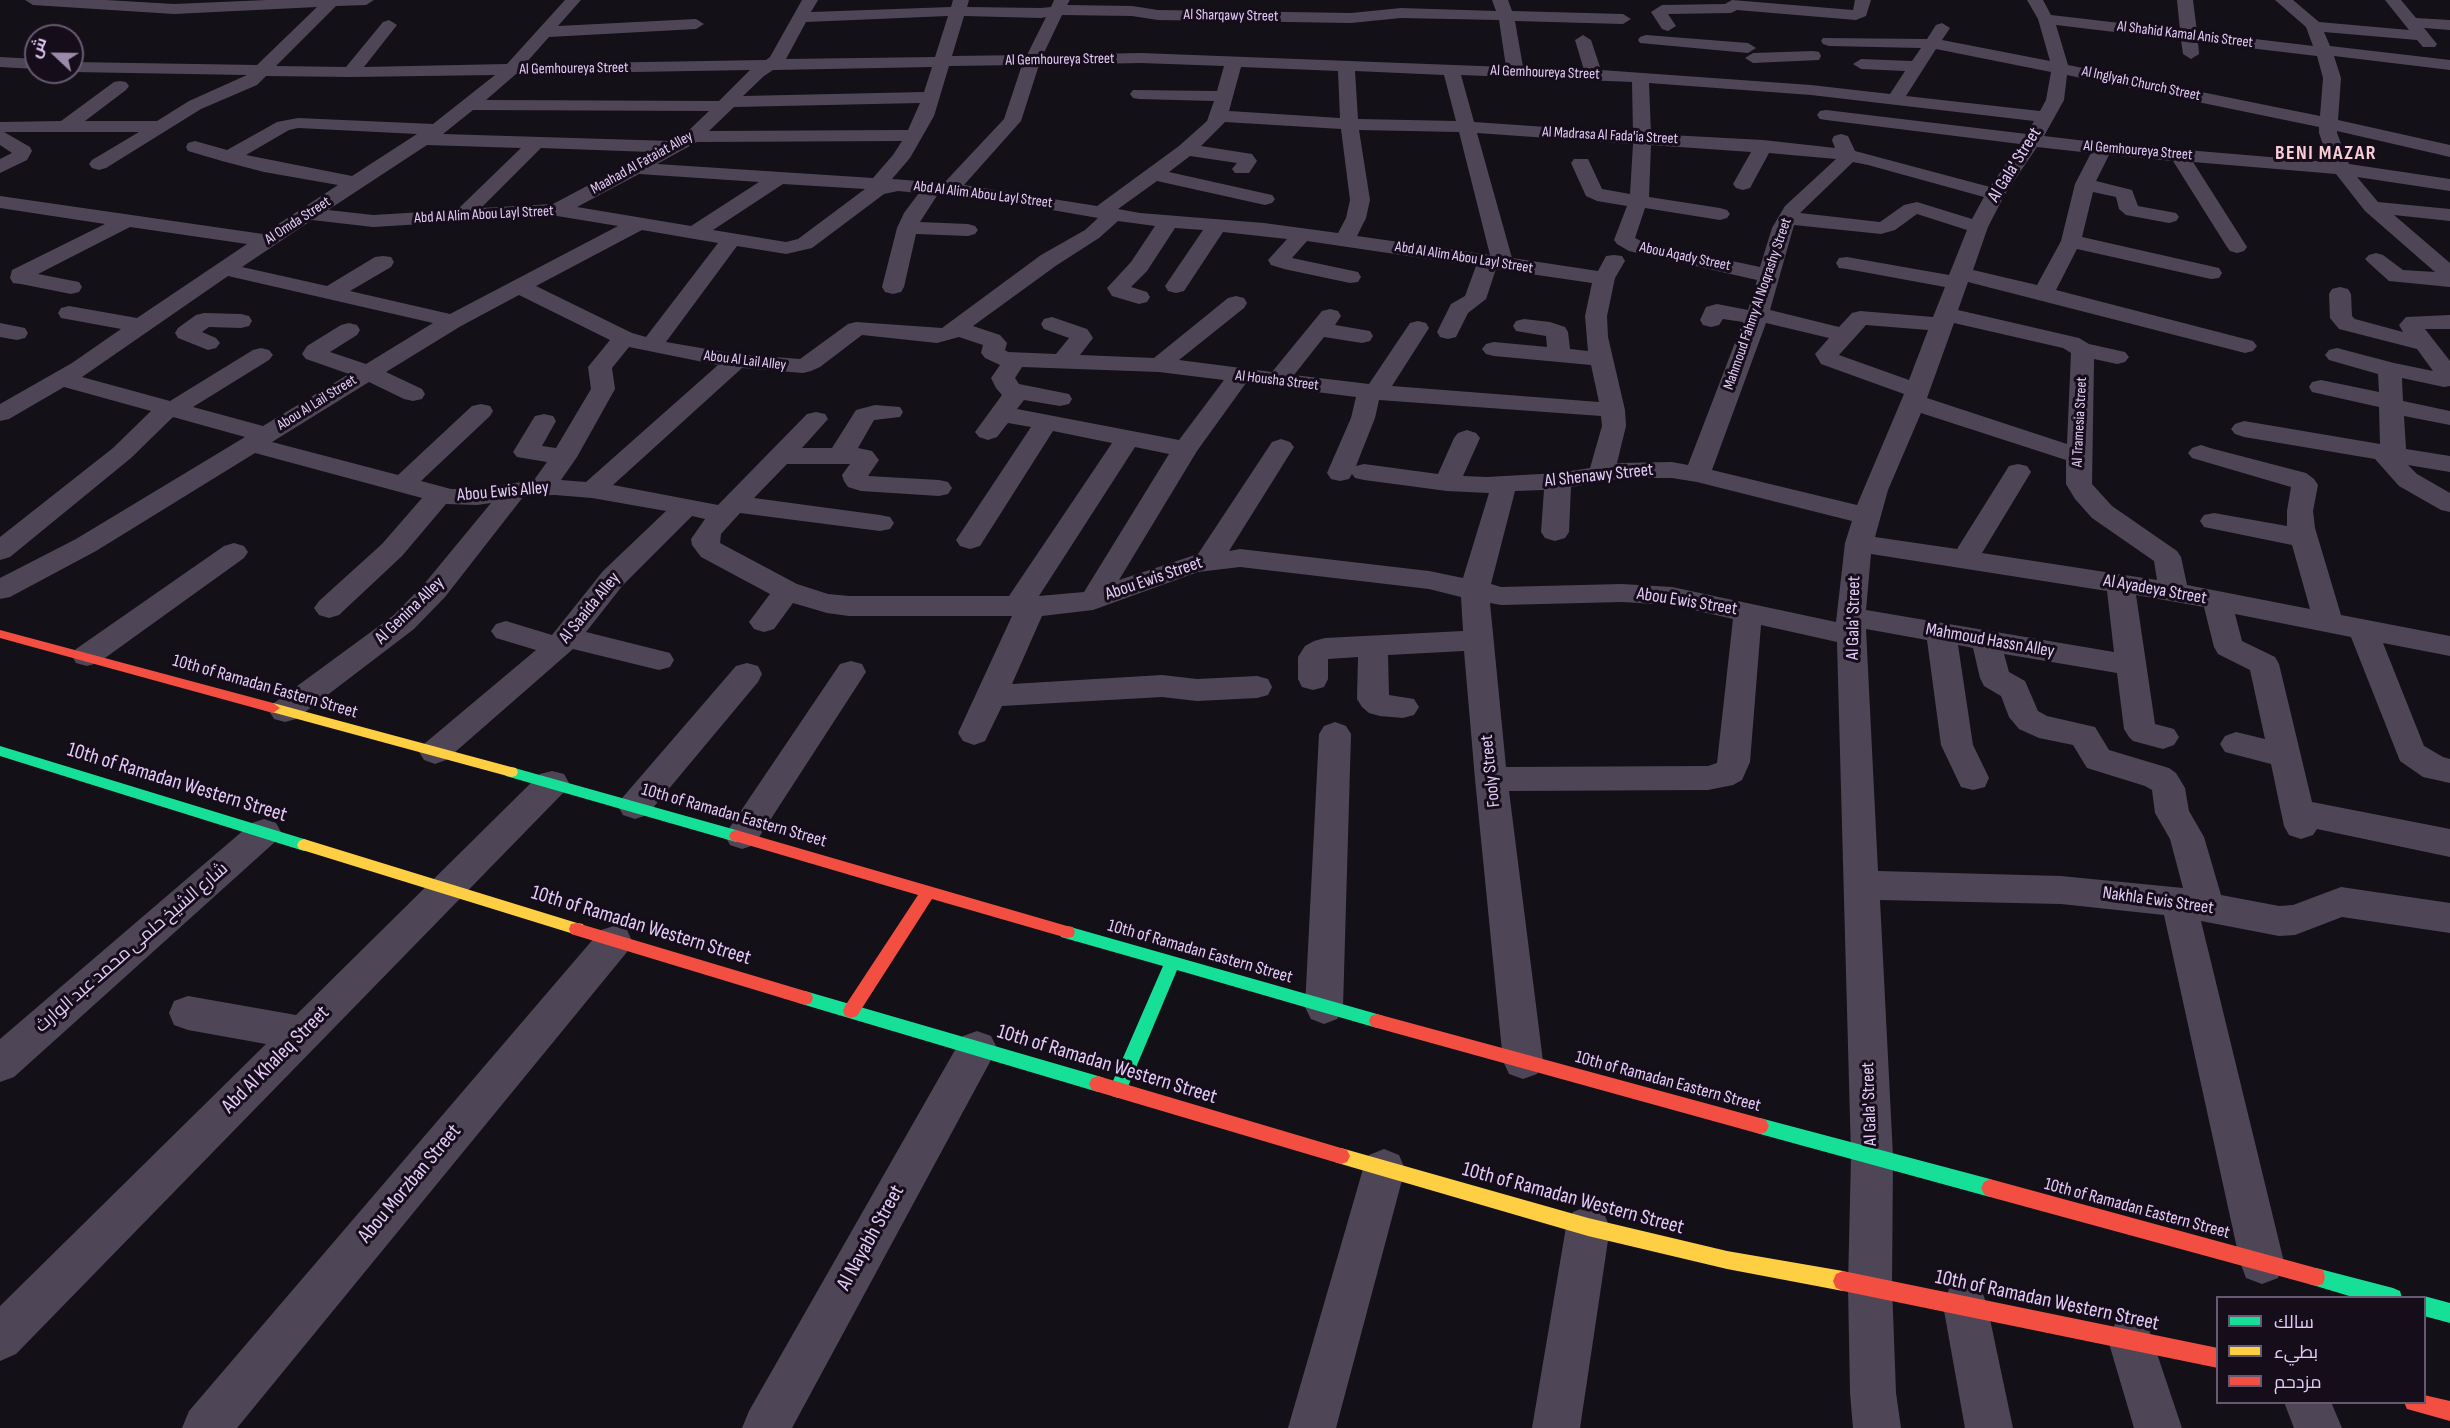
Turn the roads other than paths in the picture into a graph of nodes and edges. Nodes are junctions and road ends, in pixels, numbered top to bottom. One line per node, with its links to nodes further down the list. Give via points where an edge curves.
1 (33, 0): 10 (street, via 174,9)
2 (357, 0): 3 (street); 10 (street)
3 (366, 0)
4 (573, 0): 30 (street, Al Omda Street)
5 (810, 0): 20 (street, Maahad Al Fataiat Alley)
6 (1863, 0): 14 (street, via 1858,14)
7 (2186, 0): 31 (street)
8 (2283, 0): 28 (street, via 2299,9)
9 (2393, 0): 22 (street)
10 (331, 2): 56 (street)
11 (959, 5): 13 (street, Al Sharqawy Street); 20 (street, Al Sharqawy Street); 44 (street)
12 (1782, 5): 14 (street); 27 (street)
13 (1059, 6): 19 (street, Al Sharqawy Street, via 1132,11 1145,19); 41 (street)
14 (1837, 7)
15 (705, 8): 23 (street)
16 (1375, 8): 17 (street, Al Sharqawy Street, via 1401,13); 19 (street, Al Sharqawy Street, via 1352,18); 49 (street)
17 (1503, 8): 21 (street, Al Sharqawy Street, via 1566,10); 60 (street)
18 (2040, 10): 31 (street, Al Shahid Kamal Anis Street); 55 (street, Al Gala' Street)
19 (1265, 15)
20 (802, 17): 48 (street, Maahad Al Fataiat Alley, via 777,60)
21 (1623, 19)
22 (2411, 22): 25 (street); 32 (street)
23 (696, 24): 30 (street); 52 (street)
24 (389, 25): 59 (street)
25 (2450, 25)
26 (1668, 26): 27 (street, via 1659,12 1662,10)
27 (1739, 26): 33 (street); 35 (street); 40 (street); 64 (street)
28 (2313, 26): 32 (street); 38 (street)
29 (1942, 27): 37 (street)
30 (545, 32): 58 (street, Al Omda Street)
31 (2189, 36): 38 (street, Al Shahid Kamal Anis Street); 39 (street)
32 (2423, 36): 53 (street)
33 (1761, 37)
34 (1583, 40): 61 (street)
35 (1646, 40)
36 (1829, 41): 37 (street, Al Inglyah Church Street)
37 (1932, 44): 50 (street); 55 (street, Al Inglyah Church Street)
38 (2324, 51): 53 (street, Al Shahid Kamal Anis Street); 77 (street, via 2332,78)
39 (2191, 54)
40 (1813, 56)
41 (1032, 61): 42 (street, Al Gemhoureya Street, via 1141,53); 44 (street, Al Gemhoureya Street); 113 (street, via 1008,128)
42 (1234, 61): 47 (street, Al Gemhoureya Street, via 1261,56); 67 (street)
43 (0, 62): 45 (street)
44 (941, 62): 48 (street, Al Gemhoureya Street); 68 (street)
45 (24, 63)
46 (1861, 64): 50 (street)
47 (1346, 65): 49 (street, Al Gemhoureya Street); 78 (street)
48 (767, 66): 52 (street, Al Gemhoureya Street); 72 (street, Maahad Al Fataiat Alley)
49 (1379, 66): 57 (street, Al Gemhoureya Street)
50 (1917, 66): 69 (street)
51 (84, 67): 56 (street, Al Gemhoureya Street)
52 (661, 67): 54 (street, Al Gemhoureya Street)
53 (2449, 67)
54 (631, 68): 58 (street, Al Gemhoureya Street); 74 (street)
55 (2060, 68): 77 (street, Al Inglyah Church Street); 83 (street, Al Gala' Street, via 2055,100)
56 (263, 70): 59 (street, Al Gemhoureya Street); 70 (street, via 244,86)
57 (1451, 70): 60 (street, Al Gemhoureya Street); 82 (street)
58 (510, 71): 59 (street, Al Gemhoureya Street); 73 (street, Al Omda Street)
59 (351, 72)
60 (1515, 72): 61 (street, Al Gemhoureya Street)
61 (1594, 75): 62 (street, Al Gemhoureya Street)
62 (1640, 77): 64 (street, Al Gemhoureya Street); 88 (street, Abou Aqady Street)
63 (120, 86): 79 (street)
64 (1771, 87): 65 (street, Al Gemhoureya Street)
65 (1812, 90): 69 (street, Al Gemhoureya Street); 75 (street)
66 (1139, 94): 67 (street)
67 (1225, 96): 76 (street)
68 (932, 97): 72 (street); 85 (street)
69 (1895, 99): 83 (street, Al Gemhoureya Street)
70 (206, 101): 71 (street); 80 (street)
71 (164, 102)
72 (728, 104): 74 (street); 87 (street, Maahad Al Fataiat Alley)
73 (469, 105): 74 (street); 84 (street, Al Omda Street)
74 (598, 105): 90 (street)
75 (1826, 115): 83 (street, Al Gemhoureya Street); 96 (street)
76 (1220, 116): 78 (street, Al Madrasa Al Fada'ia Street); 95 (street, Abou Al Lail Alley)
77 (2327, 123): 98 (street, Al Inglyah Church Street); 105 (street, via 2330,144)
78 (1349, 124): 82 (street, Al Madrasa Al Fada'ia Street); 137 (street, via 1360,200)
79 (65, 126): 80 (street); 81 (street)
80 (161, 126): 100 (street)
81 (0, 127)
82 (1465, 127): 88 (street, Al Madrasa Al Fada'ia Street); 144 (street)
83 (2038, 129): 94 (street, Al Gemhoureya Street); 114 (street, Al Gala' Street)
84 (430, 135): 89 (street); 99 (street, via 298,123 283,126); 108 (street, Al Omda Street)
85 (915, 135): 87 (street); 111 (street)
86 (0, 137): 102 (street, via 23,151)
87 (693, 137): 93 (street, Maahad Al Fataiat Alley)
88 (1642, 139): 91 (street, Al Madrasa Al Fada'ia Street); 117 (street, Abou Aqady Street)
89 (536, 143): 90 (street); 124 (street)
90 (564, 144): 93 (street)
91 (1763, 146): 96 (street, Al Madrasa Al Fada'ia Street); 109 (street)
92 (195, 147): 99 (street)
93 (677, 147): 103 (street, Maahad Al Fataiat Alley)
94 (2103, 149): 97 (street, Al Gemhoureya Street); 110 (street)
95 (1186, 150): 104 (street, via 1245,158 1248,161); 106 (street, Abou Al Lail Alley)
96 (1847, 155): 114 (street, Al Madrasa Al Fada'ia Street); 126 (street, Mahmoud Fahmy Al Noqrashy Street)
97 (2179, 155): 105 (street, Al Gemhoureya Street); 141 (street)
98 (2448, 155)
99 (229, 157): 108 (street)
100 (99, 164)
101 (1581, 164): 117 (street, via 1594,193)
102 (0, 167)
103 (636, 168): 107 (street); 119 (street, Maahad Al Fataiat Alley)
104 (1242, 169)
105 (2342, 170): 112 (street, Al Gemhoureya Street); 118 (street)
106 (1153, 174): 115 (street); 120 (street, Abou Al Lail Alley)
107 (779, 178): 111 (street); 134 (street)
108 (357, 183): 121 (street, Al Omda Street)
109 (1743, 184)
110 (2085, 184): 125 (street, via 2125,194 2133,211); 139 (street)
111 (885, 185): 113 (street, Abd Al Alim Abou Layl Street); 136 (street, Abd Al Alim Abou Layl Street, via 799,247)
112 (2450, 185)
113 (940, 188): 120 (street, Abd Al Alim Abou Layl Street); 132 (street, via 914,213)
114 (1995, 194): 131 (street, Al Gala' Street)
115 (1265, 199)
116 (0, 202): 127 (street)
117 (1639, 202): 122 (street); 140 (street, Abou Aqady Street, via 1624,237)
118 (2372, 207): 123 (street); 148 (street)
119 (557, 210): 124 (street, Abd Al Alim Abou Layl Street); 129 (street, Abd Al Alim Abou Layl Street)
120 (1107, 213): 128 (street, Abd Al Alim Abou Layl Street); 176 (street, Abou Al Lail Alley, via 1092,234 1049,260)
121 (308, 214): 124 (street, Abd Al Alim Abou Layl Street, via 372,221); 138 (street, Al Omda Street)
122 (1720, 214)
123 (2450, 215)
124 (462, 216)
125 (2169, 217)
126 (1787, 218): 131 (street, via 1881,228 1917,208); 150 (street, Mahmoud Fahmy Al Noqrashy Street)
127 (126, 221): 138 (street); 149 (street)
128 (1169, 221): 130 (street, Abd Al Alim Abou Layl Street); 163 (street, via 1139,267 1118,288)
129 (638, 224): 134 (street, Abd Al Alim Abou Layl Street); 155 (street, Abou Al Lail Street)
130 (1218, 224): 135 (street, Abd Al Alim Abou Layl Street); 156 (street)
131 (1978, 226): 153 (street, Al Gala' Street)
132 (907, 228): 133 (street); 157 (street)
133 (968, 230)
134 (694, 233): 136 (street, Abd Al Alim Abou Layl Street)
135 (1303, 234): 137 (street, Abd Al Alim Abou Layl Street); 151 (street, via 1279,260)
136 (732, 239): 183 (street)
137 (1345, 240): 144 (street, Abd Al Alim Abou Layl Street)
138 (266, 241): 146 (street, Al Omda Street)
139 (2071, 241): 147 (street); 161 (street)
140 (1626, 243): 150 (street, Abou Aqady Street); 152 (street)
141 (2237, 247)
142 (2376, 260): 154 (street, via 2397,276)
143 (382, 262): 160 (street)
144 (1496, 263): 152 (street, Abd Al Alim Abou Layl Street); 178 (street, via 1475,299 1459,309)
145 (1847, 263): 153 (street)
146 (224, 269): 160 (street); 168 (street, Al Omda Street)
147 (2211, 273)
148 (2450, 274)
149 (14, 275): 158 (street); 159 (street)
150 (1770, 276): 166 (street, Mahmoud Fahmy Al Noqrashy Street)
151 (1350, 277)
152 (1604, 278): 191 (street, via 1596,316)
153 (1958, 278): 161 (street); 167 (street, Al Gala' Street)
154 (2450, 280)
155 (518, 286): 171 (street, Abou Al Lail Street); 181 (street, Abou Al Lail Alley)
156 (1176, 286)
157 (893, 287)
158 (71, 288)
159 (0, 289)
160 (331, 293): 171 (street)
161 (2041, 293): 184 (street)
162 (2340, 294): 182 (street, via 2341,318 2347,324)
163 (1139, 297)
164 (1236, 303): 195 (street)
165 (69, 313): 168 (street)
166 (1757, 316): 169 (street, via 1717,311); 179 (street); 233 (street, Mahmoud Fahmy Al Noqrashy Street)
167 (1943, 319): 179 (street, via 1864,318); 186 (street, via 2025,345 2071,343); 206 (street, Al Gala' Street)
168 (149, 320): 170 (street, via 203,333 207,319); 199 (street, Al Omda Street)
169 (1711, 320)
170 (241, 321)
171 (453, 321): 197 (street, Abou Al Lail Street)
172 (2450, 322): 182 (street, via 2411,323)
173 (1052, 324): 193 (street, via 1082,338)
174 (1524, 326): 188 (street, via 1557,332)
175 (1418, 328): 204 (street)
176 (958, 329): 192 (street, via 992,340 996,356); 194 (street, Abou Al Lail Alley, via 937,336 861,328 802,366)
177 (349, 330): 197 (street, via 314,354)
178 (1448, 332)
179 (1844, 335): 206 (street, via 1827,354 1829,359)
180 (1362, 336): 201 (street, via 1324,323)
181 (624, 338): 183 (street, Abou Al Lail Alley); 229 (street, Al Genina Alley, via 600,368 603,389)
182 (2424, 344): 200 (street)
183 (651, 346): 194 (street, Abou Al Lail Alley)
184 (2245, 346)
185 (1494, 349): 188 (street)
186 (2081, 349): 190 (street); 228 (street, Al Tramesia Street)
187 (261, 355): 209 (street)
188 (1559, 355): 191 (street)
189 (2337, 355): 196 (street)
190 (2118, 357)
191 (1601, 359): 210 (street)
192 (1015, 360): 193 (street, Al Housha Street); 203 (street, via 1003,378)
193 (1063, 360): 195 (street, Al Housha Street)
194 (736, 361): 240 (street)
195 (1159, 365): 198 (street, Al Housha Street)
196 (2392, 370): 200 (street); 208 (street)
197 (366, 372): 205 (street); 221 (street, Abou Al Lail Street)
198 (1239, 376): 201 (street, Al Housha Street); 223 (street)
199 (62, 379): 209 (street, Abou Ewis Alley); 213 (street, Al Omda Street)
200 (2450, 379)
201 (1277, 381): 204 (street, Al Housha Street)
202 (2321, 387): 208 (street)
203 (1012, 390): 207 (street); 217 (street, via 1014,397 995,423)
204 (1372, 392): 210 (street, Al Housha Street); 235 (street, Al Shenawy Street, via 1352,473)
205 (413, 393)
206 (1915, 397): 228 (street); 247 (street, Al Gala' Street)
207 (1060, 399)
208 (2392, 404): 214 (street); 225 (street)
209 (171, 408): 221 (street, Abou Ewis Alley); 251 (street)
210 (1613, 410): 232 (street, via 1611,442)
211 (481, 411): 237 (street)
212 (891, 412): 226 (street, via 865,416)
213 (0, 414)
214 (2450, 418)
215 (816, 419): 227 (street, Abou Ewis Street)
216 (544, 421): 229 (street, via 526,452)
217 (1047, 423): 219 (street); 250 (street)
218 (2244, 429): 225 (street)
219 (1128, 438): 223 (street); 262 (street)
220 (1467, 438): 235 (street)
221 (258, 439): 237 (street, Abou Ewis Alley); 256 (street, Abou Al Lail Street, via 86,545)
222 (1281, 447): 254 (street)
223 (1185, 449): 260 (street)
224 (2201, 453): 249 (street, via 2302,482 2306,489 2300,518)
225 (2388, 453): 230 (street); 242 (street, via 2408,480)
226 (841, 455): 227 (street); 239 (street, via 865,458 855,475 861,483)
227 (780, 456): 244 (street, Abou Ewis Street)
228 (2079, 456): 259 (street, Al Tramesia Street, via 2078,476 2084,493 2102,512 2164,553)
229 (564, 457): 238 (street, Al Genina Alley)
230 (2450, 464)
231 (2018, 472): 253 (street)
232 (1600, 474): 233 (street, Al Shenawy Street, via 1647,469); 234 (street, Al Shenawy Street)
233 (1697, 474): 247 (street, Al Shenawy Street)
234 (1558, 481): 236 (street, Al Shenawy Street); 248 (street)
235 (1447, 483): 236 (street, Al Shenawy Street)
236 (1504, 484): 258 (street, Fooly Street)
237 (402, 485): 241 (street, Abou Ewis Alley)
238 (528, 488): 240 (street, Abou Ewis Alley); 241 (street, Abou Ewis Alley, via 477,497); 286 (street, Al Genina Alley, via 404,622)
239 (939, 488)
240 (592, 490): 243 (street, Abou Ewis Alley)
241 (439, 495): 263 (street, via 392,550)
242 (2450, 504)
243 (686, 506): 244 (street, Abou Ewis Alley); 274 (street, Al Saaida Alley, via 614,578)
244 (729, 510): 246 (street, Abou Ewis Alley); 257 (street, Abou Ewis Street, via 708,531 706,545)
245 (2213, 517): 249 (street)
246 (880, 523)
247 (1862, 529): 253 (street, Al Ayadeya Street); 267 (street, Al Gala' Street)
248 (1555, 532)
249 (2303, 538): 266 (street)
250 (970, 540)
251 (0, 551)
252 (234, 552): 277 (street)
253 (1964, 560): 255 (street, Al Ayadeya Street)
254 (1208, 561): 258 (street, Abou Ewis Street, via 1257,559 1429,580); 260 (street, Abou Ewis Street)
255 (2120, 584): 259 (street, Al Ayadeya Street); 279 (street)
256 (0, 590)
257 (787, 591): 262 (street, Abou Ewis Street, via 849,606); 265 (street)
258 (1475, 592): 264 (street, Abou Ewis Street, via 1501,596 1646,594); 272 (street, Fooly Street)
259 (2174, 592): 261 (street, Al Ayadeya Street)
260 (1093, 600): 262 (street, Abou Ewis Street)
261 (2217, 601): 266 (street, Al Ayadeya Street); 293 (street, via 2229,647 2264,663)
262 (1024, 607): 284 (street)
263 (329, 608)
264 (1748, 611): 267 (street, Abou Ewis Street); 296 (street, via 1730,771 1708,778)
265 (764, 622)
266 (2329, 623): 268 (street, Al Ayadeya Street)
267 (1851, 626): 270 (street, Mahmoud Hassn Alley); 302 (street, Al Gala' Street)
268 (2363, 629): 276 (street, Al Ayadeya Street); 294 (street, via 2411,753 2428,765)
269 (506, 631): 274 (street)
270 (1941, 633): 273 (street, Mahmoud Hassn Alley); 295 (street, via 1954,731)
271 (0, 634): 277 (street, 10th of Ramadan Eastern Street)
272 (1478, 640): 275 (street); 296 (street, Fooly Street)
273 (1986, 640): 279 (street, Mahmoud Hassn Alley); 305 (street, via 1995,678 2014,688 2030,721 2084,735 2098,759 2164,782 2172,813 2187,837)
274 (563, 642): 278 (street); 292 (street, Al Saaida Alley)
275 (1373, 646): 282 (street, via 1320,650 1313,657); 285 (street, via 1373,699 1380,705)
276 (2450, 646)
277 (87, 656): 286 (street, 10th of Ramadan Eastern Street)
278 (659, 660)
279 (2130, 665): 289 (street, via 2140,729)
280 (850, 672): 300 (street)
281 (747, 674): 298 (street)
282 (1313, 679)
283 (1257, 687): 284 (street, via 1197,690 1162,686)
284 (990, 696): 287 (street)
285 (1403, 707)
286 (285, 711): 292 (street, 10th of Ramadan Eastern Street)
287 (974, 733)
288 (1335, 734): 309 (street)
289 (2163, 737)
290 (2236, 744): 293 (street)
291 (0, 751): 299 (street, 10th of Ramadan Western Street)
292 (435, 752): 297 (street, 10th of Ramadan Eastern Street)
293 (2286, 756): 301 (street, via 2300,819)
294 (2450, 771)
295 (1972, 778)
296 (1491, 779): 314 (street, Fooly Street)
297 (552, 783): 298 (street, 10th of Ramadan Eastern Street); 303 (street, Abd Al Khaleq Street)
298 (635, 806): 300 (street, 10th of Ramadan Eastern Street)
299 (264, 832): 303 (street, 10th of Ramadan Western Street); 315 (street, شارع الشيخ حلمى محمد عبد الوارث)
300 (742, 836): 304 (street, 10th of Ramadan Eastern Street)
301 (2450, 843)
302 (1861, 885): 305 (street, Nakhla Ewis Street, via 2061,890); 317 (street, Al Gala' Street)
303 (446, 888): 307 (street, 10th of Ramadan Western Street); 312 (street, Abd Al Khaleq Street)
304 (929, 891): 308 (street, 10th of Ramadan Eastern Street); 310 (street)
305 (2193, 904): 306 (street, Nakhla Ewis Street, via 2279,921 2295,920 2341,902); 320 (street)
306 (2450, 918)
307 (614, 941): 310 (street, 10th of Ramadan Western Street); 332 (street, Abou Morzban Street)
308 (1172, 963): 309 (street, 10th of Ramadan Eastern Street); 316 (street)
309 (1324, 1007): 314 (street, 10th of Ramadan Eastern Street)
310 (851, 1011): 313 (street, 10th of Ramadan Western Street)
311 (188, 1013): 312 (street)
312 (302, 1033): 326 (street, Abd Al Khaleq Street)
313 (976, 1048): 316 (street, 10th of Ramadan Western Street); 333 (street, Al Nayabh Street)
314 (1523, 1061): 317 (street, 10th of Ramadan Eastern Street)
315 (0, 1064)
316 (1118, 1090): 318 (street, 10th of Ramadan Western Street)
317 (1872, 1156): 320 (street, 10th of Ramadan Eastern Street); 321 (street, Al Gala' Street)
318 (1384, 1169): 319 (street, 10th of Ramadan Western Street); 334 (street)
319 (1588, 1227): 321 (street, 10th of Ramadan Western Street, via 1727,1260); 335 (street)
320 (2262, 1262): 322 (street, 10th of Ramadan Eastern Street)
321 (1870, 1286): 323 (street, 10th of Ramadan Western Street); 336 (street, Al Gala' Street)
322 (2386, 1296)
323 (1965, 1305): 327 (street, 10th of Ramadan Western Street); 337 (street)
324 (2426, 1307): 325 (street)
325 (2450, 1313)
326 (0, 1338)
327 (2131, 1340): 328 (street, 10th of Ramadan Western Street); 338 (street)
328 (2216, 1358)
329 (2308, 1404): 339 (street)
330 (2423, 1404): 331 (street)
331 (2450, 1411)
332 (206, 1428)
333 (766, 1428)
334 (1312, 1428)
335 (1556, 1428)
336 (1877, 1428)
337 (1989, 1428)
338 (2158, 1428)
339 (2318, 1428)

